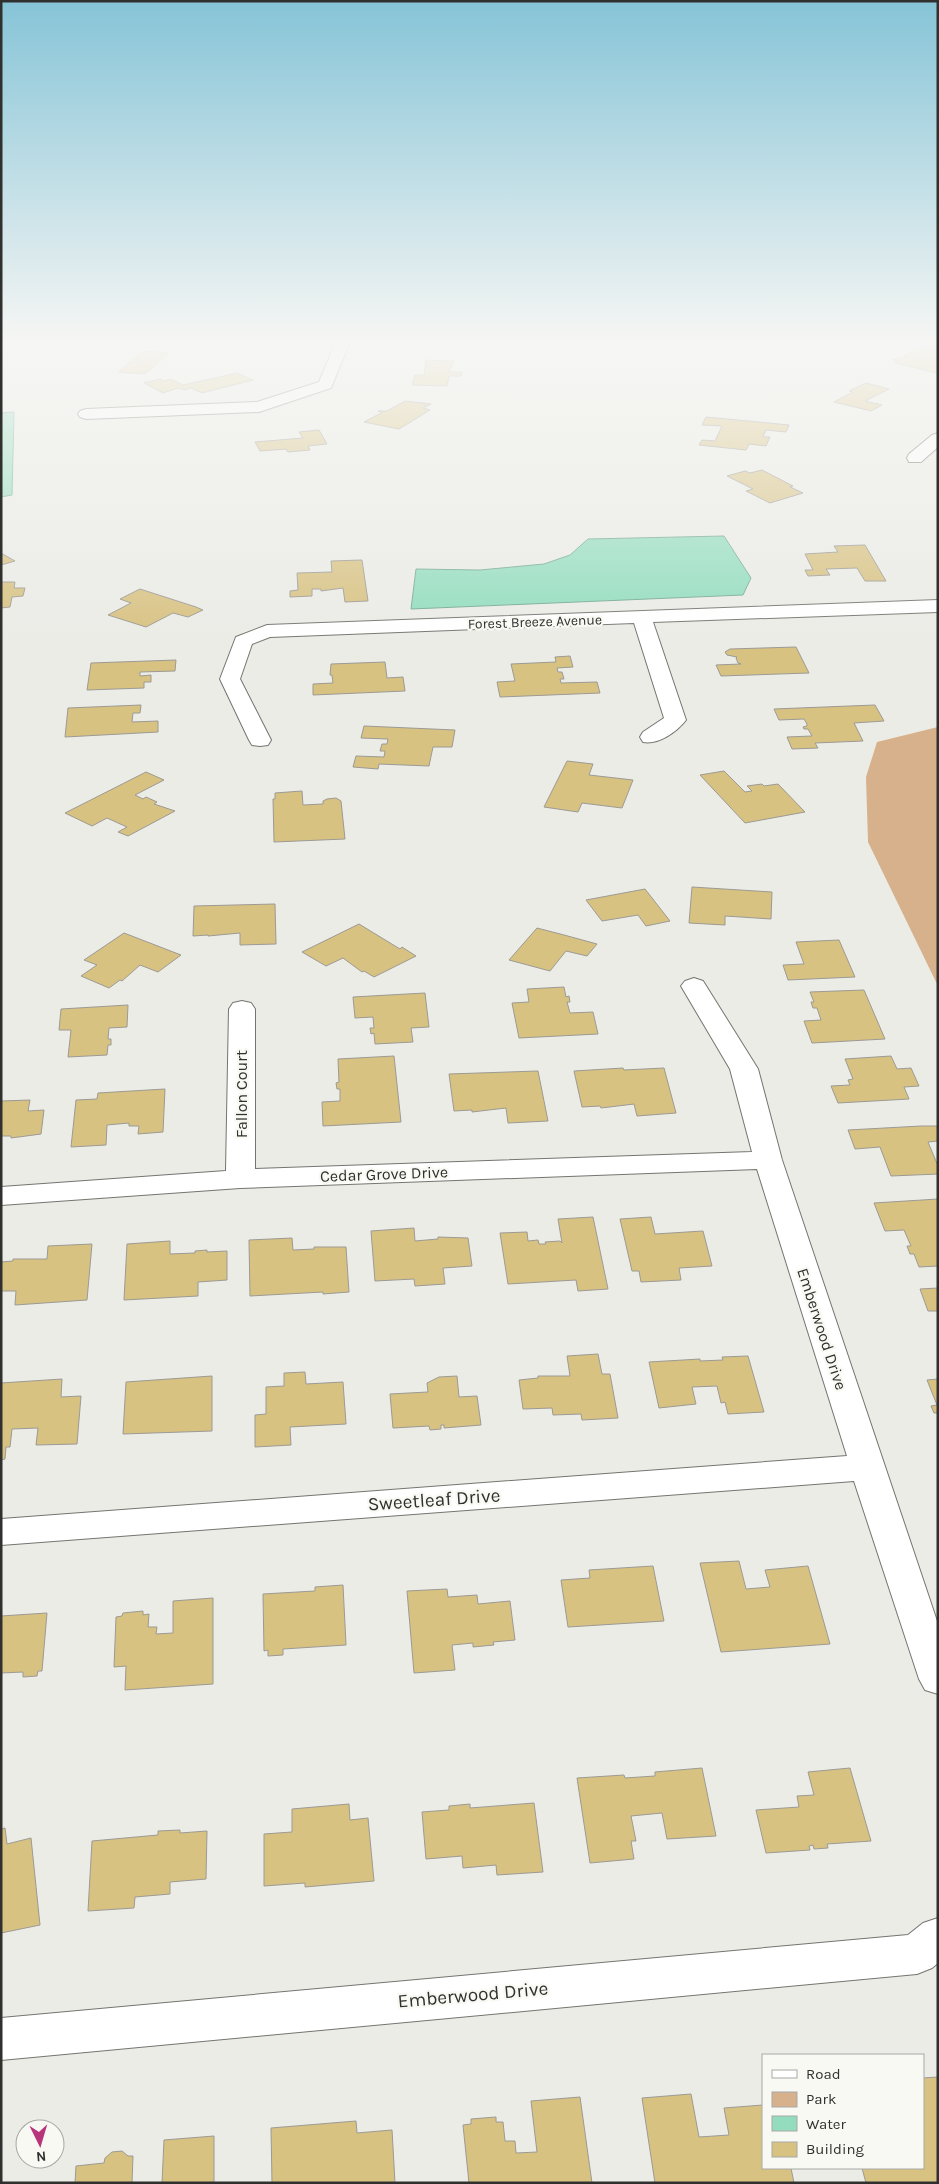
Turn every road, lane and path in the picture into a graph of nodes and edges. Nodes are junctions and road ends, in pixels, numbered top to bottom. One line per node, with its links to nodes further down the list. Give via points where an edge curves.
1 (935, 441): 2 (street)
2 (915, 458)
3 (938, 606): 4 (street, Forest Breeze Avenue)
4 (642, 618): 5 (street, via 676,720); 6 (street, Forest Breeze Avenue, via 266,631 243,640 230,679)
5 (651, 737)
6 (260, 740)
7 (694, 986): 9 (street, Emberwood Drive, via 744,1069)
8 (242, 1008): 10 (street, Fallon Court)
9 (768, 1160): 10 (street, Cedar Grove Drive); 12 (street, Emberwood Drive)
10 (240, 1179): 11 (street, Cedar Grove Drive)
11 (1, 1196)
12 (867, 1467): 13 (street, Sweetleaf Drive); 14 (street, Emberwood Drive)
13 (1, 1532)
14 (938, 1679)
15 (938, 1937): 16 (street, Emberwood Drive, via 917,1954)
16 (1, 2039)

